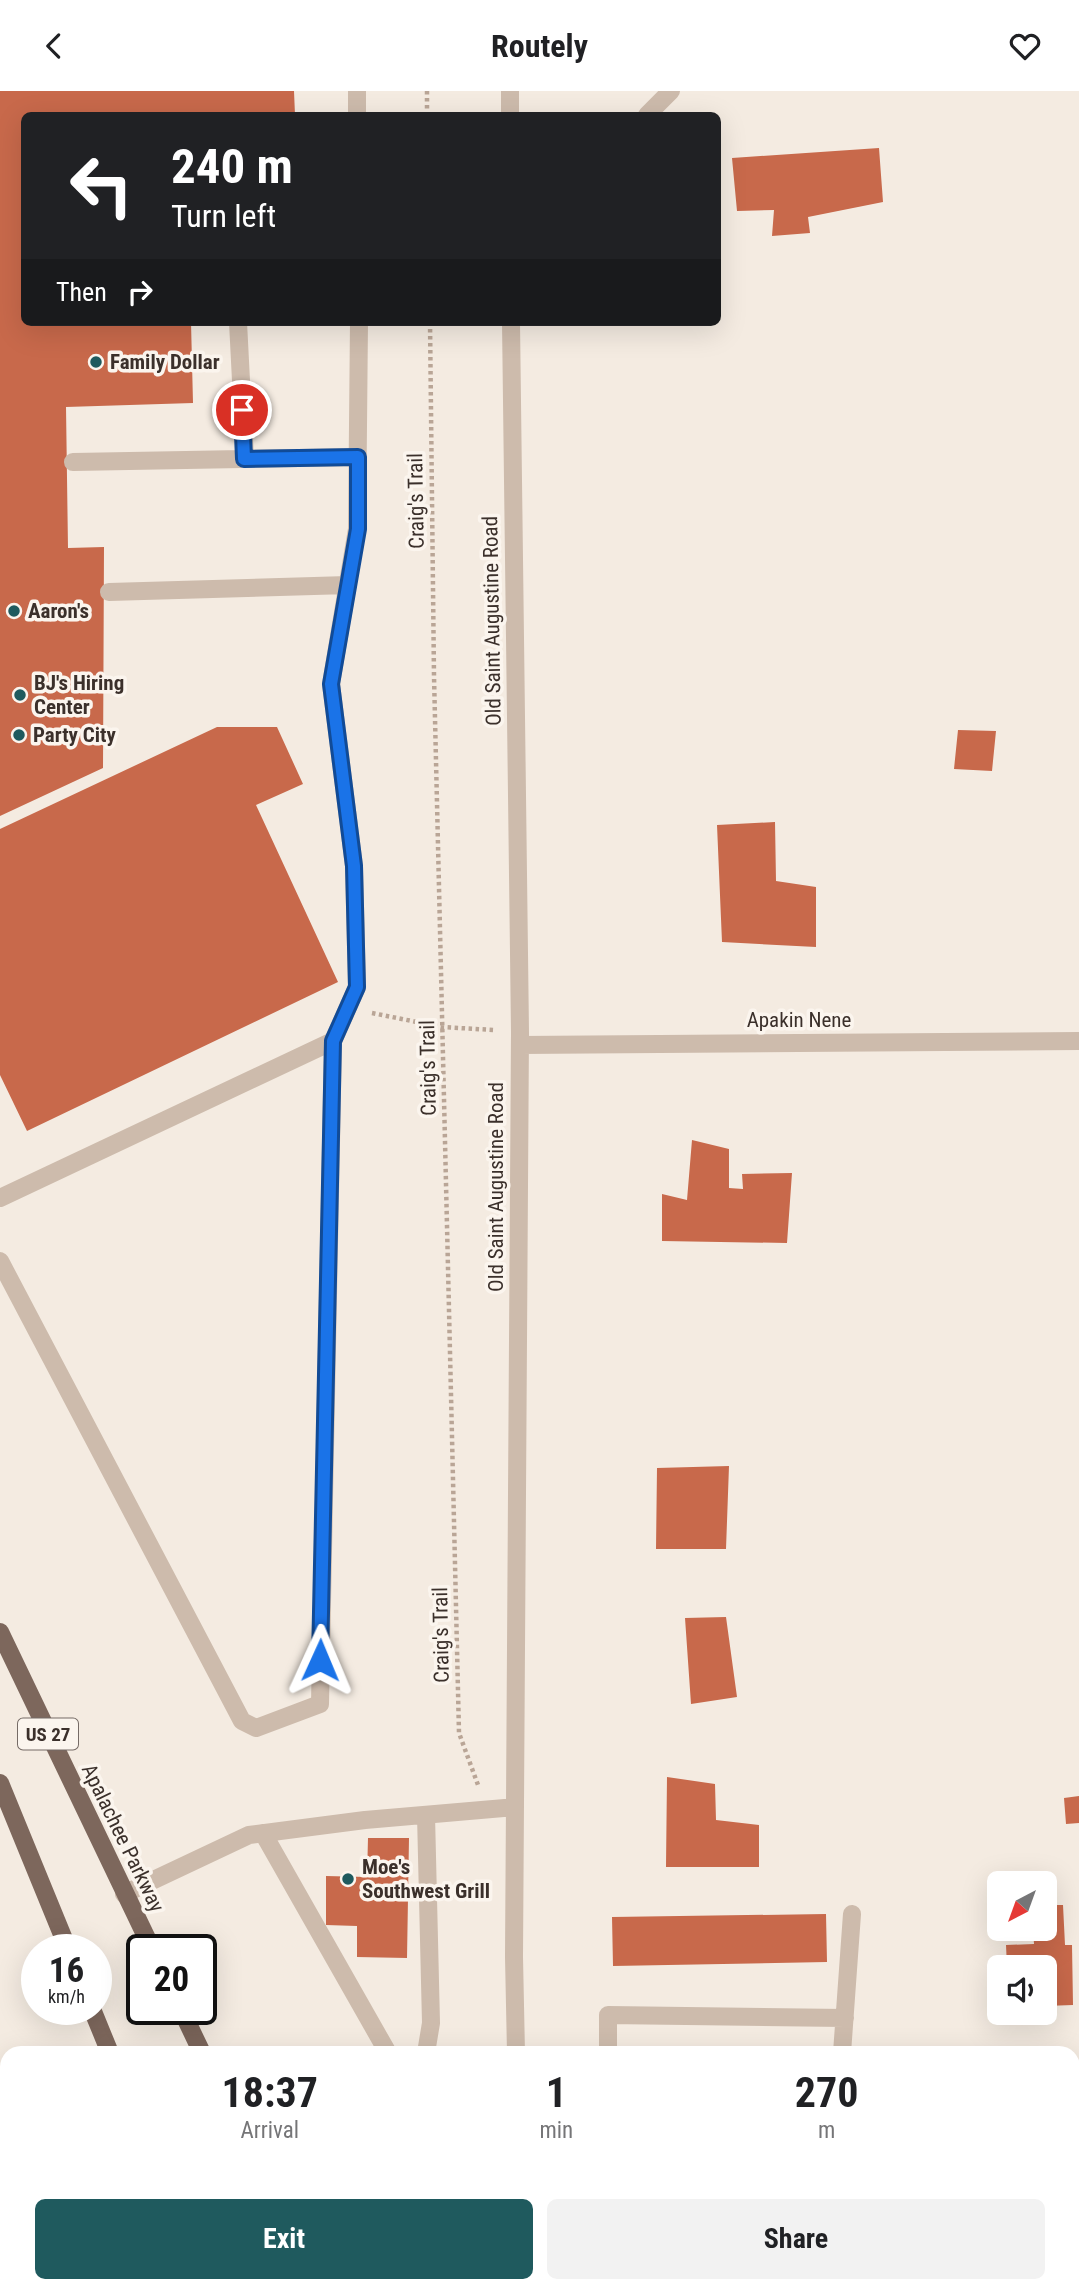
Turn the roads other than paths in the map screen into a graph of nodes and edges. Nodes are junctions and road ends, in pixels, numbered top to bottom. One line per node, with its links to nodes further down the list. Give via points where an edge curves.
1 (357, 91): 4 (street)
2 (510, 91): 5 (street)
3 (671, 91): 6 (street)
4 (357, 112)
5 (510, 112)
6 (650, 112)
7 (238, 326): 11 (street)
8 (359, 326): 10 (street)
9 (511, 326): 15 (street, Old Saint Augustine Road)
10 (358, 457): 11 (street); 13 (street, via 358,529)
11 (244, 459): 12 (street)
12 (73, 462)
13 (348, 585): 14 (street); 16 (street, via 331,684 354,866 357,987)
14 (108, 591)
15 (520, 1038): 17 (street, Apakin Nene); 22 (street, Old Saint Augustine Road)
16 (333, 1041): 18 (street); 19 (street, via 320,1704 256,1728 242,1721)
17 (1079, 1041)
18 (2, 1191)
19 (0, 1261)
20 (0, 1632): 25 (main road, Apalachee Parkway / US 27)
21 (0, 1783): 27 (main road)
22 (515, 1807): 23 (street); 36 (street, Old Saint Augustine Road)
23 (426, 1815): 24 (street); 35 (street, via 431,2023)
24 (263, 1833): 25 (street, via 249,1835); 34 (street)
25 (124, 1893): 28 (main road, Apalachee Parkway / US 27)
26 (852, 1914): 29 (street)
27 (62, 1934)
28 (144, 1934)
29 (845, 2018): 37 (street, via 608,2015); 38 (street)
30 (99, 2025): 32 (main road)
31 (189, 2025): 33 (main road)
32 (107, 2046)
33 (199, 2046)
34 (384, 2046)
35 (427, 2046)
36 (516, 2046)
37 (608, 2046)
38 (843, 2046)

